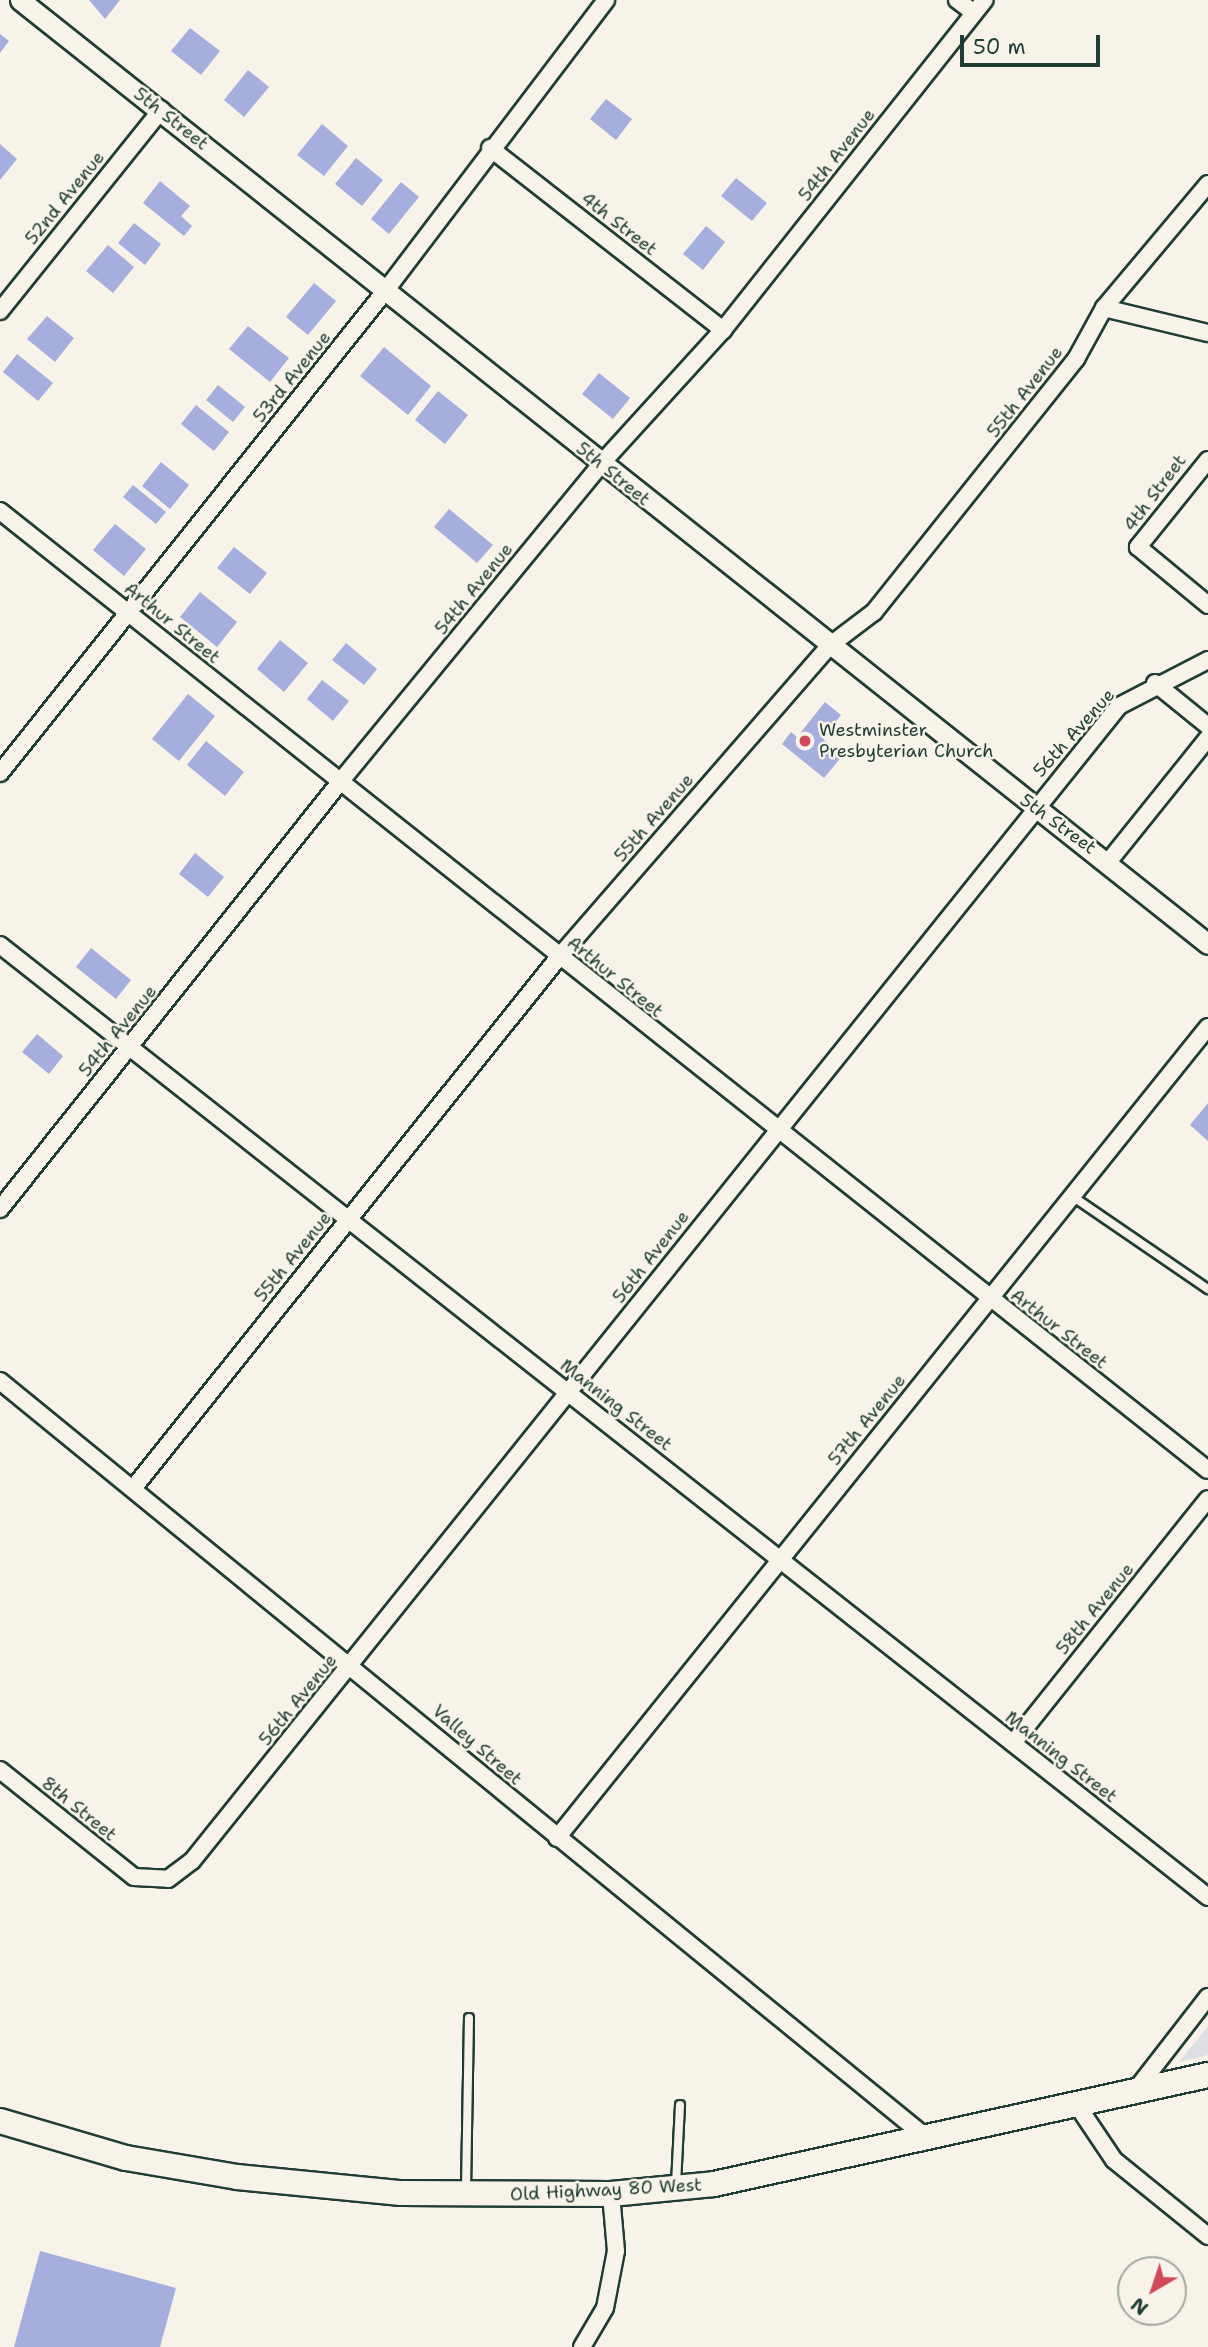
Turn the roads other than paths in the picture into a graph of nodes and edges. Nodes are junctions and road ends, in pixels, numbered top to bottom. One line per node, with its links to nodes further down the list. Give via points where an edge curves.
1 (20, 0): 6 (street, 5th Street)
2 (607, 0): 7 (street, 53rd Avenue)
3 (957, 0): 5 (street)
4 (985, 0): 5 (street, 54th Avenue)
5 (974, 13): 12 (street, 54th Avenue)
6 (161, 110): 9 (street, 5th Street); 11 (street, 52nd Avenue)
7 (490, 148): 9 (street, 53rd Avenue); 12 (street, 4th Street)
8 (1208, 184): 10 (street, 55th Avenue)
9 (386, 290): 15 (street, 5th Street); 18 (street, 53rd Avenue)
10 (1104, 307): 13 (street); 19 (street, 55th Avenue, via 1076,359 874,612)
11 (0, 311)
12 (723, 330): 15 (street, 54th Avenue)
13 (1208, 333)
14 (1208, 460): 17 (street, 4th Street, via 1138,547)
15 (601, 464): 19 (street, 5th Street); 25 (street, 54th Avenue)
16 (0, 511): 18 (street, Arthur Street)
17 (1208, 605)
18 (128, 611): 24 (street, 53rd Avenue); 25 (street, Arthur Street)
19 (829, 646): 26 (street, 5th Street); 30 (street, 55th Avenue)
20 (1208, 660): 21 (street, 56th Avenue)
21 (1155, 683): 22 (street); 26 (street, 56th Avenue, via 1119,706)
22 (1208, 726)
23 (1208, 738): 27 (street)
24 (0, 773)
25 (340, 782): 30 (street, Arthur Street); 32 (street, 54th Avenue)
26 (1034, 808): 27 (street, 5th Street); 33 (street, 56th Avenue)
27 (1109, 861): 28 (street, 5th Street)
28 (1208, 944)
29 (0, 945): 32 (street, Manning Street)
30 (559, 957): 33 (street, Arthur Street); 36 (street, 55th Avenue)
31 (1208, 1027): 34 (street, 57th Avenue)
32 (129, 1049): 35 (street, 54th Avenue); 36 (street, Manning Street)
33 (776, 1131): 38 (street, Arthur Street); 40 (street, 56th Avenue)
34 (1072, 1196): 37 (lane); 38 (street, 57th Avenue)
35 (0, 1209)
36 (346, 1222): 40 (street, Manning Street); 42 (street, 55th Avenue)
37 (1208, 1289)
38 (989, 1299): 41 (street, Arthur Street); 44 (street, 57th Avenue)
39 (0, 1381): 42 (street, Valley Street)
40 (569, 1392): 44 (street, Manning Street); 45 (street, 56th Avenue)
41 (1208, 1470)
42 (135, 1486): 45 (street, Valley Street)
43 (1208, 1499): 46 (street, 58th Avenue)
44 (782, 1558): 46 (street, Manning Street); 48 (street, 57th Avenue)
45 (352, 1663): 48 (street, Valley Street); 49 (street, 56th Avenue, via 192,1861 168,1879)
46 (1013, 1743): 50 (street, Manning Street)
47 (0, 1770): 49 (street, 8th Street)
48 (557, 1838): 58 (street, Valley Street)
49 (134, 1877)
50 (1208, 1897)
51 (1208, 1997): 54 (street)
52 (469, 2018): 61 (lane)
53 (1208, 2075): 54 (main road, Old Highway 80 West)
54 (1135, 2091): 56 (main road, Old Highway 80 West)
55 (680, 2105): 59 (lane)
56 (1077, 2105): 58 (main road, Old Highway 80 West); 62 (street, via 1114,2160)
57 (0, 2121): 61 (main road, Old Highway 80 West, via 126,2158 237,2177)
58 (928, 2139): 59 (main road, Old Highway 80 West)
59 (676, 2187): 60 (main road, Old Highway 80 West)
60 (611, 2194): 61 (main road, Old Highway 80 West); 63 (street, via 616,2251 605,2308)
61 (466, 2196)
62 (1208, 2236)
63 (582, 2347)

